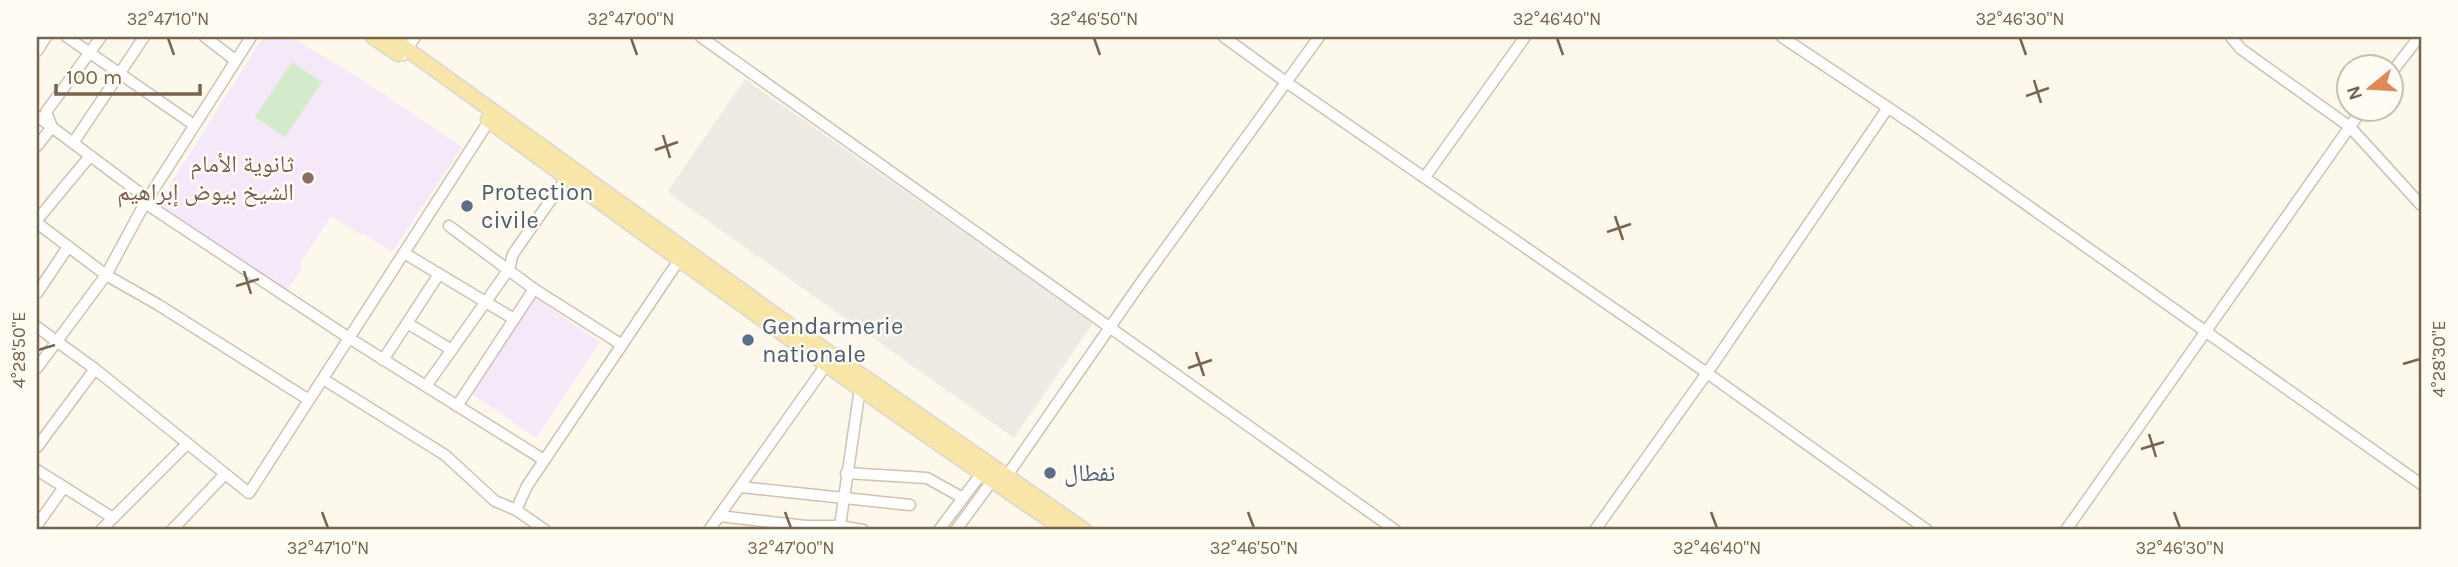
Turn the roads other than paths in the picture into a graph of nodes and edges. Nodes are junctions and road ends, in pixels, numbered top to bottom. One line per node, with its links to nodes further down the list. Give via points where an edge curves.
1 (46, 37): 17 (street)
2 (67, 37): 18 (street)
3 (101, 37): 18 (street)
4 (144, 37): 22 (street)
5 (205, 37): 21 (street)
6 (251, 37): 21 (street)
7 (373, 37): 19 (main road)
8 (390, 37): 19 (main road)
9 (415, 37): 19 (street)
10 (701, 37): 52 (street)
11 (1224, 37): 23 (street)
12 (1319, 37): 23 (street)
13 (1525, 37): 35 (street)
14 (1782, 37): 24 (street)
15 (2231, 37): 30 (street, via 2241,49)
16 (2419, 37): 20 (street)
17 (37, 51)
18 (90, 53): 22 (street); 29 (street, via 46,112)
19 (404, 53): 26 (main road); 74 (main road, via 781,319)
20 (2406, 54)
21 (235, 60): 28 (street)
22 (120, 74): 28 (street); 31 (street)
23 (1286, 82): 35 (street); 52 (street)
24 (1887, 109): 53 (street); 62 (street)
25 (37, 116): 29 (street)
26 (489, 121): 34 (main road); 41 (street)
27 (2353, 122): 30 (street)
28 (194, 125): 36 (street)
29 (52, 127): 31 (street); 32 (street)
30 (2350, 127): 37 (street); 53 (street)
31 (73, 143): 33 (street)
32 (37, 146)
33 (90, 156): 36 (street, via 140,194); 38 (street)
34 (566, 177): 42 (main road); 43 (street, via 513,254)
35 (1425, 177): 62 (street)
36 (145, 203): 45 (street); 54 (street)
37 (2421, 205)
38 (37, 221): 40 (street)
39 (449, 226): 43 (street)
40 (68, 247): 45 (street); 47 (street)
41 (404, 253): 44 (street); 54 (street)
42 (679, 260): 56 (street); 59 (main road)
43 (509, 269): 46 (street); 48 (street)
44 (439, 274): 48 (street); 50 (street)
45 (106, 275): 55 (street); 66 (street)
46 (534, 289): 49 (street); 56 (street)
47 (37, 293)
48 (485, 302): 49 (street); 57 (street)
49 (514, 319): 67 (street)
50 (407, 323): 57 (street); 58 (street)
51 (37, 327): 55 (street)
52 (1110, 327): 74 (street); 96 (street)
53 (2206, 333): 75 (street); 99 (street)
54 (349, 338): 58 (street); 63 (street)
55 (56, 341): 60 (street); 61 (street)
56 (622, 345): 70 (street)
57 (452, 350): 64 (street)
58 (383, 360): 64 (street)
59 (826, 365): 65 (main road); 77 (street)
60 (37, 368)
61 (95, 369): 68 (street); 69 (street)
62 (1707, 373): 97 (street); 98 (street)
63 (323, 379): 66 (street); 81 (street, via 445,455 495,500)
64 (426, 387): 67 (street)
65 (860, 388): 72 (street); 74 (main road)
66 (309, 400): 73 (street, via 249,493)
67 (457, 406): 70 (street)
68 (187, 444): 73 (street); 83 (street)
69 (37, 447)
70 (544, 460): 81 (street)
71 (37, 470): 76 (street)
72 (846, 473): 78 (street, via 927,478); 79 (street)
73 (225, 474): 89 (street)
74 (993, 477): 78 (street); 93 (street); 94 (main road); 95 (main road)
75 (2421, 484)
76 (64, 487): 83 (street); 84 (street)
77 (740, 487): 79 (street); 82 (street)
78 (963, 498): 92 (street)
79 (843, 499): 80 (street); 85 (street)
80 (910, 505)
81 (516, 510): 87 (street)
82 (719, 516): 86 (street); 90 (street)
83 (113, 518): 88 (street)
84 (37, 525)
85 (840, 526): 86 (street); 91 (street)
86 (805, 528)
87 (541, 529)
88 (101, 530)
89 (172, 530)
90 (709, 530)
91 (863, 530)
92 (939, 530)
93 (956, 530)
94 (1065, 530)
95 (1084, 530)
96 (1395, 530)
97 (1595, 530)
98 (1927, 530)
99 (2066, 530)

